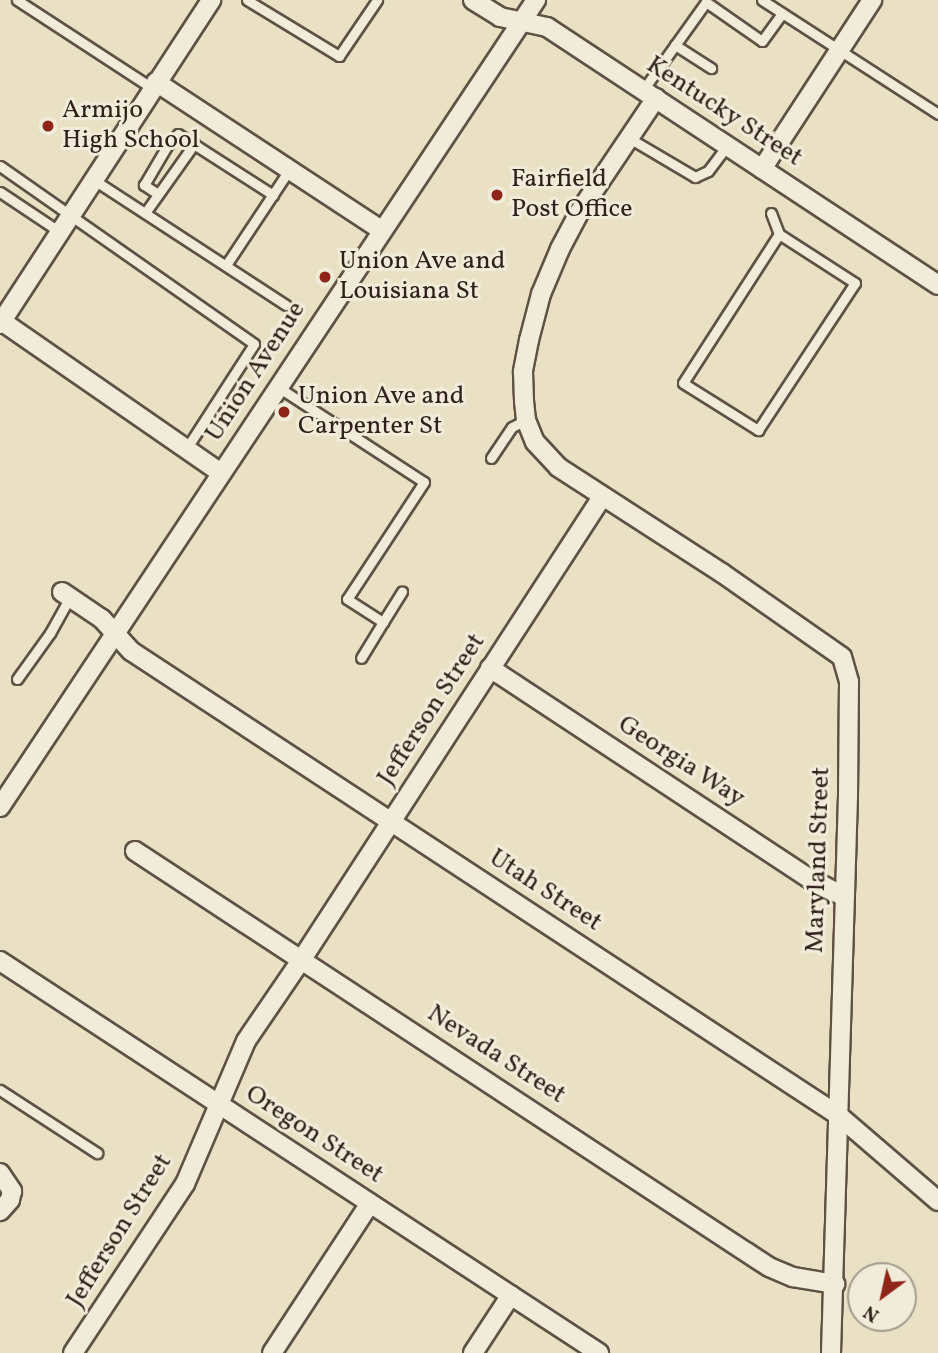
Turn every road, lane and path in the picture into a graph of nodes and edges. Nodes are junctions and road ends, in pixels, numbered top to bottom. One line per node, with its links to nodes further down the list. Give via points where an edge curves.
1 (18, 0): 14 (lane)
2 (211, 0): 14 (street)
3 (247, 0): 4 (lane, via 339,56)
4 (377, 0)
5 (473, 0): 10 (street, Kentucky Street, via 500,17)
6 (536, 0): 10 (street, Union Avenue)
7 (762, 0): 9 (lane)
8 (873, 0): 12 (street)
9 (782, 13): 11 (lane, via 762,41 706,2); 12 (lane)
10 (521, 22): 15 (street, Kentucky Street, via 547,27); 30 (street, Union Avenue)
11 (675, 44): 13 (lane); 15 (lane)
12 (839, 51): 16 (lane); 21 (street)
13 (711, 68)
14 (154, 85): 22 (street); 23 (street)
15 (649, 94): 17 (street); 19 (street, Kentucky Street)
16 (938, 114)
17 (629, 138): 19 (lane, via 695,177 708,171); 38 (street, via 580,211 541,295 523,372)
18 (194, 144): 25 (lane); 25 (lane, via 178,134 167,146 144,185); 26 (lane)
19 (727, 146): 21 (street, Kentucky Street)
20 (0, 166): 29 (lane)
21 (762, 169): 34 (street, Kentucky Street)
22 (289, 170): 26 (lane); 30 (street)
23 (94, 180): 27 (lane); 29 (street)
24 (0, 192): 31 (lane)
25 (158, 194): 27 (lane)
26 (273, 195): 33 (lane)
27 (145, 213): 33 (lane)
28 (771, 213): 32 (lane)
29 (71, 215): 31 (street); 39 (lane, via 254,344)
30 (381, 230): 37 (street, Union Avenue)
31 (60, 232): 36 (street)
32 (779, 234): 32 (lane, via 683,383 758,430 855,283)
33 (226, 265): 35 (lane)
34 (938, 285)
35 (286, 305)
36 (1, 322): 39 (street)
37 (278, 387): 41 (street, Union Avenue); 45 (lane, via 424,482 347,598)
38 (526, 421): 40 (lane, via 512,427); 42 (street, via 536,442 558,467)
39 (186, 449): 41 (street)
40 (491, 458)
41 (221, 473): 46 (street, Union Avenue)
42 (602, 497): 48 (street, Jefferson Street); 53 (street, Maryland Street, via 842,657 849,682)
43 (402, 592): 45 (lane)
44 (66, 594): 46 (street); 49 (lane, via 50,633)
45 (383, 622): 47 (lane)
46 (115, 634): 50 (street, Union Avenue); 51 (street, Utah Street, via 131,652)
47 (361, 658)
48 (490, 668): 51 (street, Jefferson Street); 53 (street, Georgia Way)
49 (17, 678)
50 (0, 807)
51 (391, 822): 54 (street, Jefferson Street); 58 (street, Utah Street)
52 (135, 852): 54 (street, Nevada Street)
53 (844, 897): 58 (street, Maryland Street)
54 (302, 960): 57 (street, Jefferson Street, via 246,1041); 64 (street, Nevada Street, via 769,1267 793,1277)
55 (0, 961): 57 (street, Oregon Street)
56 (0, 1090): 59 (lane)
57 (220, 1104): 62 (street, Oregon Street); 66 (street, Jefferson Street, via 185,1184)
58 (838, 1115): 61 (street, Utah Street); 64 (street, Maryland Street)
59 (97, 1153)
60 (0, 1173): 63 (street, via 12,1191)
61 (938, 1201)
62 (370, 1203): 65 (street, Oregon Street); 67 (street)
63 (0, 1211)
64 (835, 1284): 70 (street, Maryland Street)
65 (511, 1295): 68 (street); 69 (street, Oregon Street)
66 (73, 1353)
67 (272, 1353)
68 (473, 1353)
69 (599, 1353)
70 (831, 1353)

